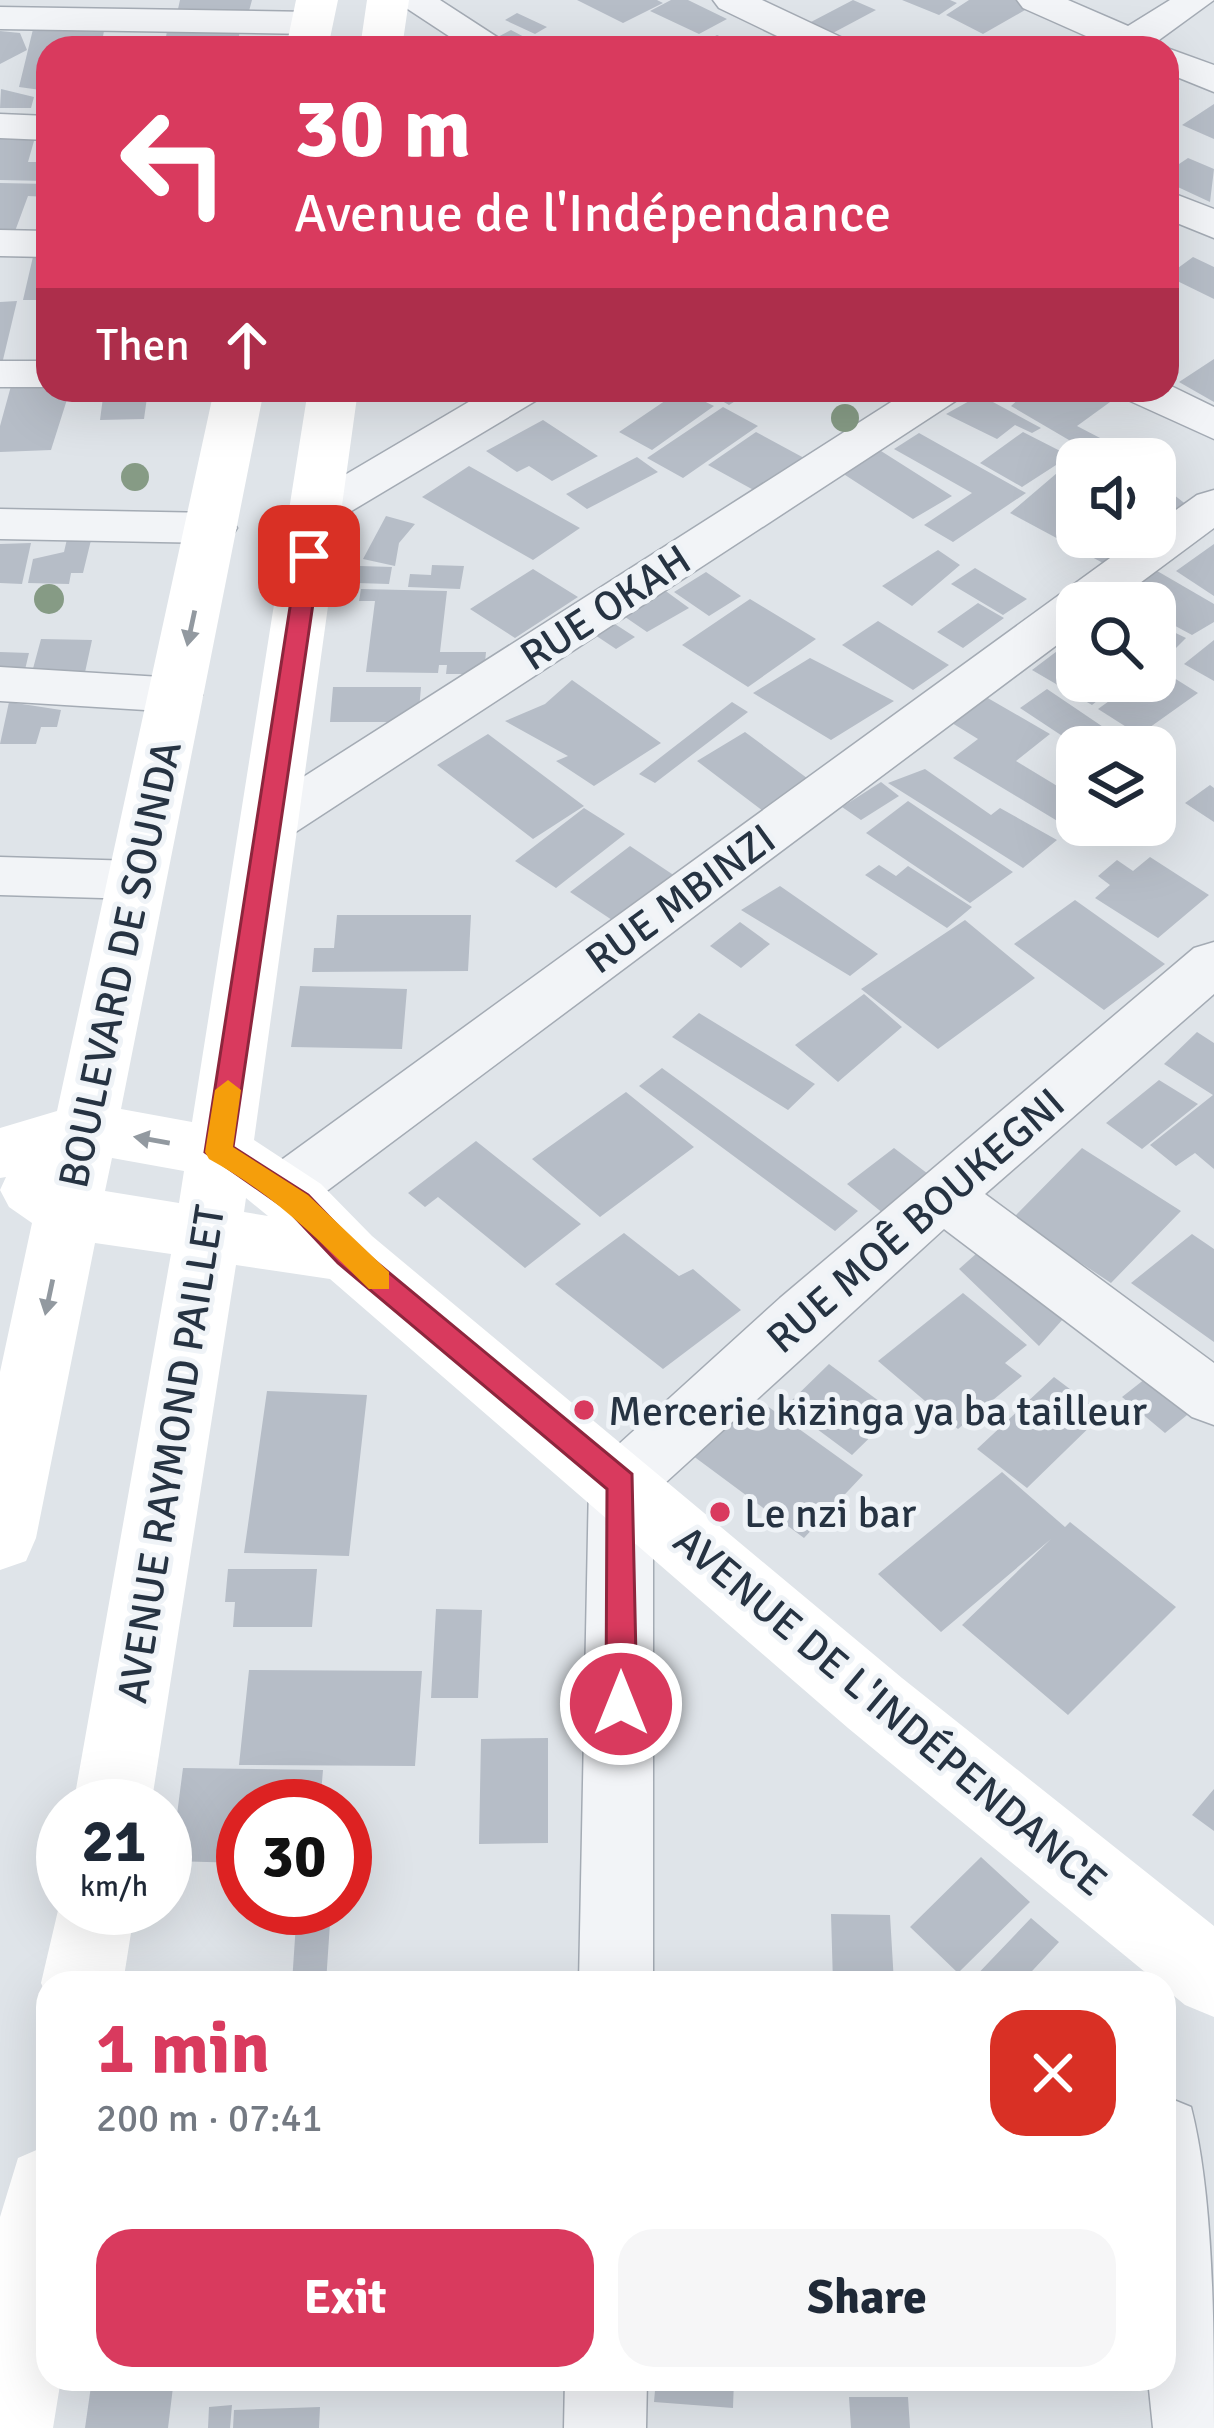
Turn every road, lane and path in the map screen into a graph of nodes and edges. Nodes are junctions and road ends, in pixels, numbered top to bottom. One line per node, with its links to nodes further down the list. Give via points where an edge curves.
1 (388, 0): 8 (main road)
2 (413, 0): 9 (street)
3 (732, 0): 10 (street)
4 (1036, 0): 11 (street)
5 (1196, 0): 12 (street)
6 (0, 18): 7 (street)
7 (312, 24)
8 (384, 36)
9 (475, 36)
10 (807, 36)
11 (1113, 36)
12 (1156, 36)
13 (1179, 65): 14 (street)
14 (1214, 80)
15 (0, 126): 16 (street)
16 (36, 128)
17 (1179, 209): 18 (street)
18 (1214, 225)
19 (0, 244): 20 (street)
20 (36, 244)
21 (0, 374): 22 (street)
22 (36, 374)
23 (236, 402): 32 (main road, BOULEVARD DE SOUNDA)
24 (331, 402): 30 (main road, AVENUE RAYMOND PAILLET)
25 (501, 402): 30 (street)
26 (922, 402): 37 (street, RUE OKAH)
27 (1168, 402): 28 (street)
28 (1214, 425)
29 (1214, 505): 33 (street, RUE MBINZI)
30 (316, 512): 37 (main road, AVENUE RAYMOND PAILLET)
31 (0, 524): 32 (street)
32 (213, 528): 36 (main road, BOULEVARD DE SOUNDA, one-way to 36)
33 (1109, 582)
34 (1056, 621): 45 (street, RUE MBINZI)
35 (0, 684): 36 (street)
36 (177, 695): 39 (main road, BOULEVARD DE SOUNDA)
37 (269, 824): 42 (main road, AVENUE RAYMOND PAILLET)
38 (0, 876): 39 (street)
39 (136, 880): 41 (main road, BOULEVARD DE SOUNDA)
40 (1201, 994): 46 (street, RUE MOÊ BOUKEGNI)
41 (86, 1128): 42 (main road, one-way to 41); 43 (main road); 47 (main road, BOULEVARD DE SOUNDA)
42 (219, 1152): 45 (main road); 48 (main road, AVENUE RAYMOND PAILLET)
43 (0, 1153)
44 (0, 1168): 47 (main road)
45 (283, 1191): 49 (main road)
46 (941, 1194): 50 (street); 51 (street, RUE MOÊ BOUKEGNI)
47 (67, 1212): 48 (main road); 52 (main road, BOULEVARD DE SOUNDA, one-way to 52)
48 (207, 1236): 49 (main road); 53 (main road, AVENUE RAYMOND PAILLET)
49 (348, 1255): 51 (main road, AVENUE DE L'INDÉPENDANCE)
50 (1214, 1398)
51 (621, 1484): 55 (main road, AVENUE DE L'INDÉPENDANCE); 57 (street)
52 (0, 1538)
53 (116, 1779)
54 (90, 1935): 56 (main road)
55 (1146, 1951): 58 (main road, AVENUE DE L'INDÉPENDANCE)
56 (84, 1971)
57 (616, 1971)
58 (1214, 1977)
59 (1176, 2252): 64 (street)
60 (36, 2260): 62 (main road)
61 (606, 2391): 63 (street)
62 (8, 2428)
63 (605, 2428)
64 (1194, 2428)

